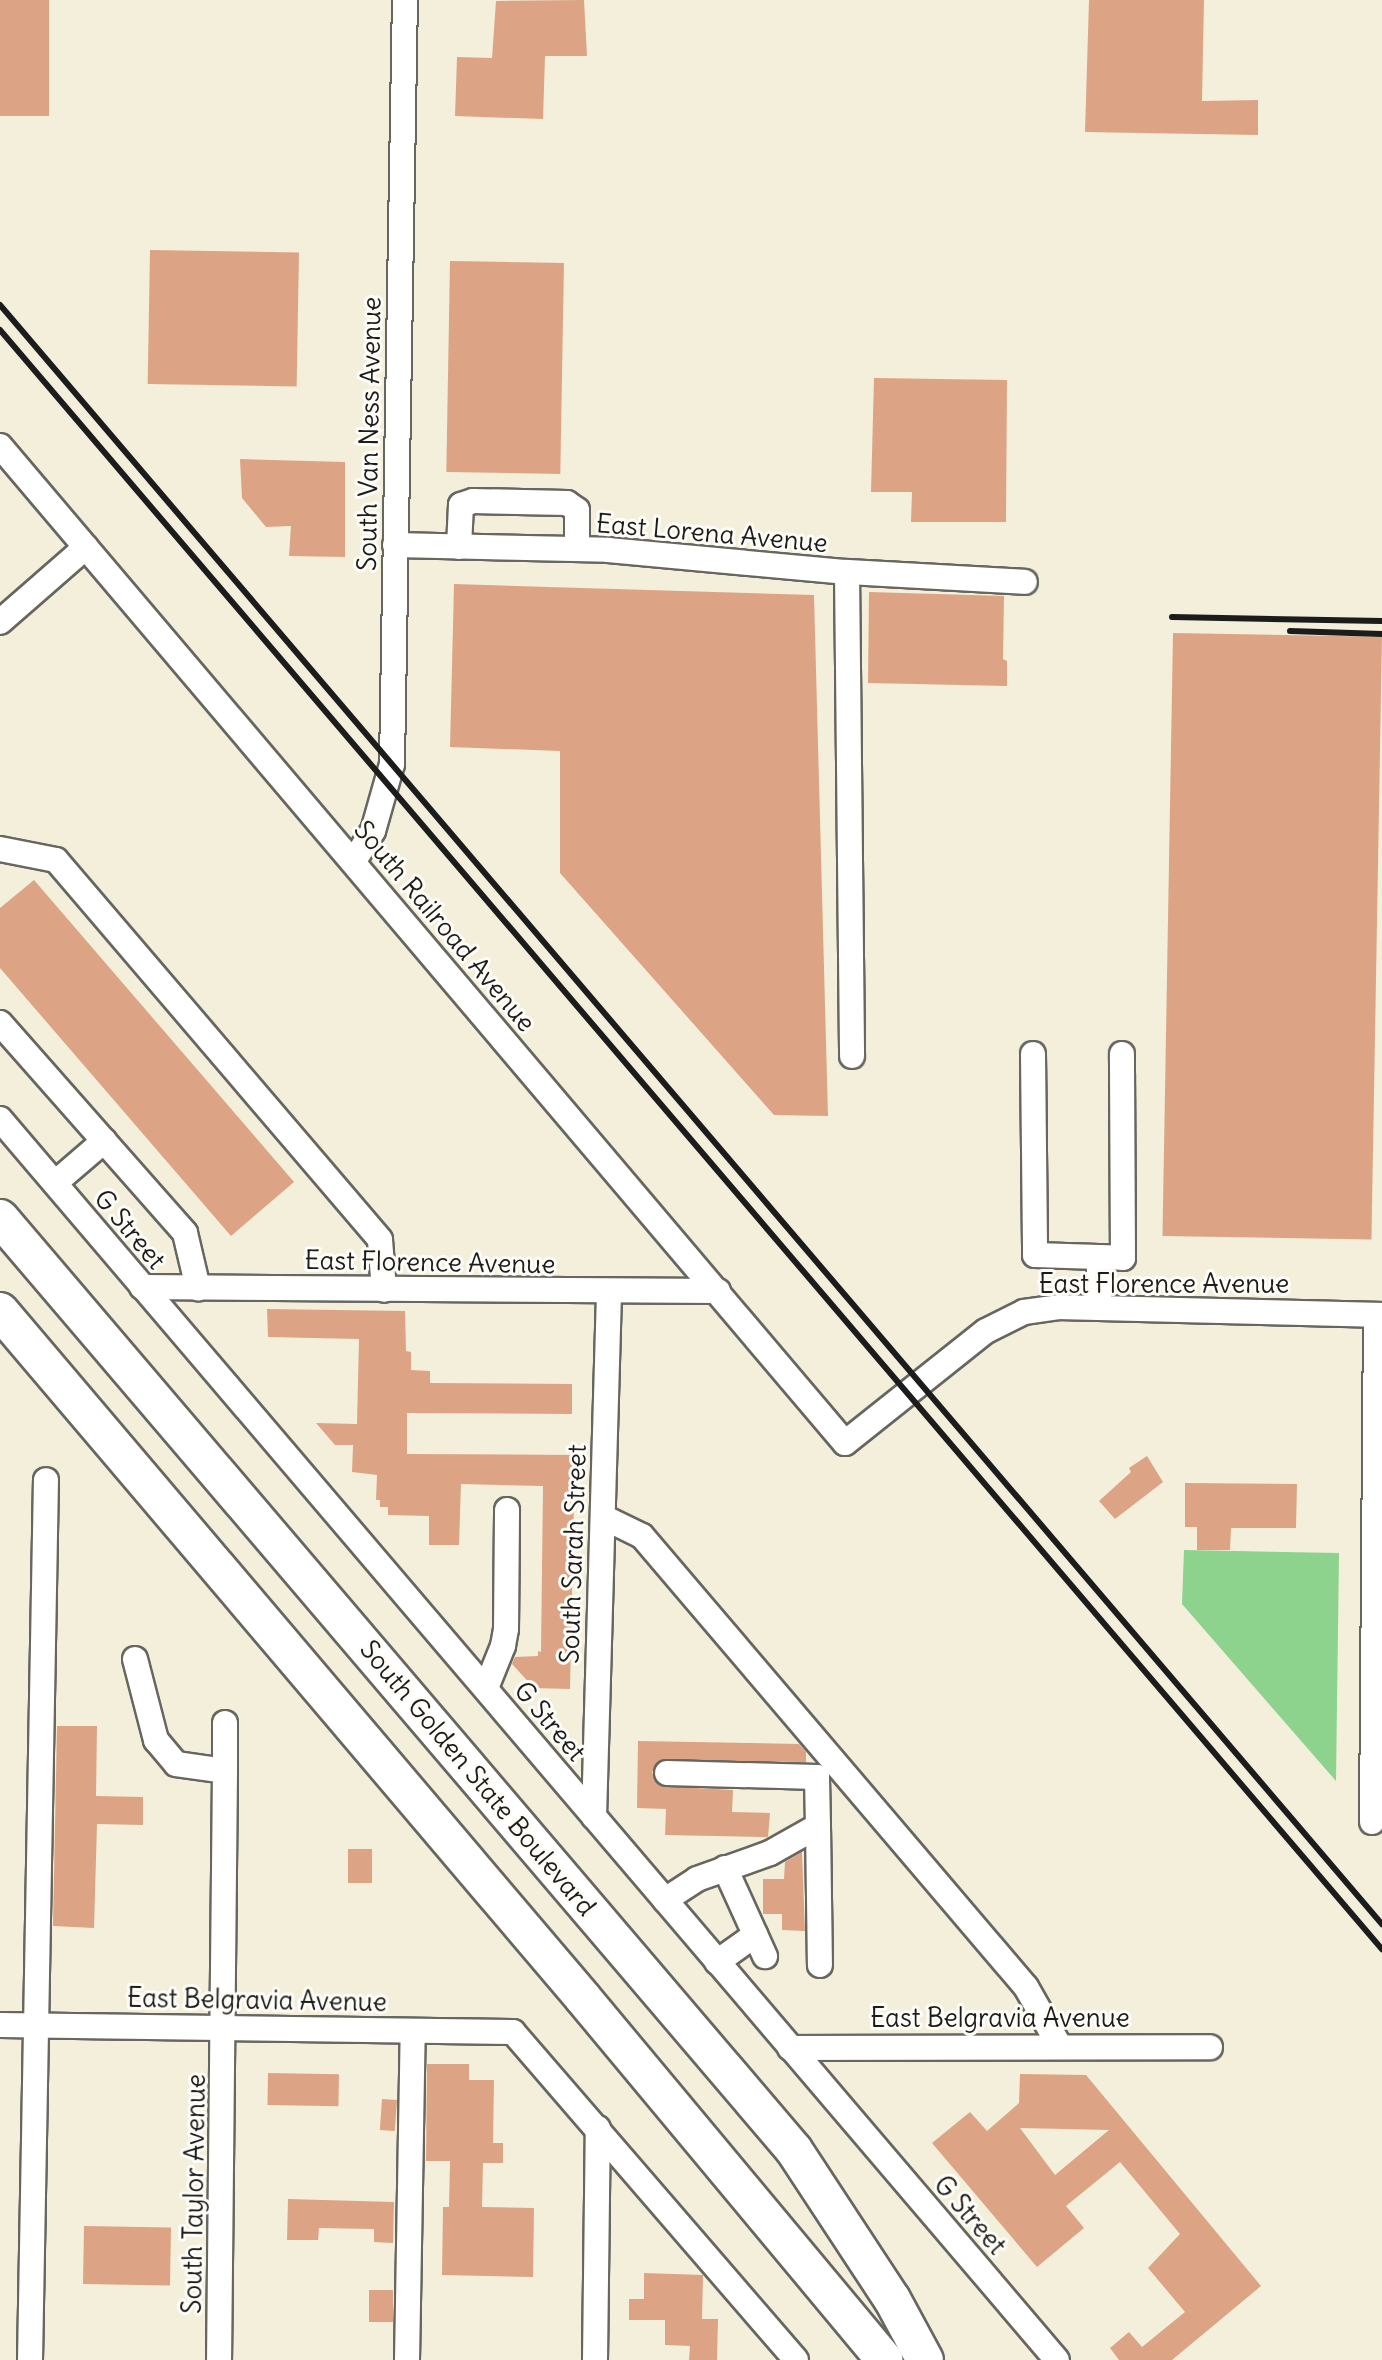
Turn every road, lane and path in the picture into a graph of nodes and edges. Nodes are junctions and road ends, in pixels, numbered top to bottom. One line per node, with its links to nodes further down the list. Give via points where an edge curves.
1 (405, 0): 3 (street, South Van Ness Avenue)
2 (0, 446): 4 (street, South Railroad Avenue)
3 (395, 545): 5 (street, East Lorena Avenue); 11 (street, South Van Ness Avenue, via 392,764 373,831)
4 (86, 547): 9 (street); 11 (street, South Railroad Avenue)
5 (459, 547): 6 (street, East Lorena Avenue); 6 (street, via 461,505 489,501 567,503 577,510)
6 (577, 549): 7 (street, East Lorena Avenue)
7 (847, 572): 8 (street, East Lorena Avenue); 15 (street)
8 (1025, 582)
9 (0, 622)
10 (0, 849): 23 (street, via 56,860 380,1240)
11 (354, 861): 24 (street, South Railroad Avenue)
12 (0, 1023): 17 (street)
13 (1033, 1054): 20 (street, via 1035,1255)
14 (1122, 1054): 20 (street, via 1123,1258)
15 (852, 1056)
16 (0, 1119): 18 (street, G Street)
17 (104, 1141): 18 (street); 22 (street, via 185,1233)
18 (55, 1183): 21 (street, G Street)
19 (0, 1218): 61 (highway, South Golden State Boulevard, via 794,2150 892,2299)
20 (1099, 1257): 26 (street)
21 (142, 1287): 22 (street, East Florence Avenue); 36 (street, G Street)
22 (198, 1288): 23 (street, East Florence Avenue)
23 (384, 1290): 25 (street, East Florence Avenue)
24 (718, 1291): 25 (street, East Florence Avenue); 30 (street, South Railroad Avenue)
25 (609, 1292): 34 (street, South Sarah Street)
26 (1099, 1308): 28 (street, East Florence Avenue); 30 (street, East Florence Avenue, via 1042,1308 1007,1319)
27 (0, 1311): 33 (highway)
28 (1379, 1315): 41 (street)
29 (0, 1333): 33 (highway)
30 (845, 1443)
31 (46, 1480): 48 (street)
32 (507, 1510): 36 (street, via 506,1629)
33 (171, 1512): 60 (highway)
34 (603, 1517): 40 (street, South Sarah Street); 51 (street, via 642,1536 1026,1987)
35 (135, 1659): 38 (street, via 156,1740 176,1764)
36 (486, 1688): 40 (street, G Street)
37 (225, 1723): 38 (street, South Taylor Avenue)
38 (225, 1771): 49 (street, South Taylor Avenue)
39 (667, 1773): 42 (street, via 817,1777)
40 (594, 1817): 44 (street, G Street)
41 (1372, 1822)
42 (818, 1826): 43 (street, via 770,1853); 46 (street)
43 (725, 1868): 44 (street); 45 (street, via 760,1945)
44 (665, 1900): 45 (street, G Street)
45 (717, 1962): 53 (street, G Street)
46 (820, 1965)
47 (0, 2025): 48 (street, East Belgravia Avenue)
48 (36, 2025): 49 (street, East Belgravia Avenue); 55 (street)
49 (224, 2028): 50 (street, East Belgravia Avenue); 56 (street, South Taylor Avenue)
50 (413, 2031): 54 (street, East Belgravia Avenue, via 513,2032); 57 (street)
51 (1059, 2045): 52 (street, East Belgravia Avenue); 53 (street, East Belgravia Avenue)
52 (1210, 2047)
53 (790, 2048): 62 (street, G Street)
54 (598, 2128): 58 (street); 59 (street)
55 (30, 2360)
56 (219, 2360)
57 (407, 2360)
58 (595, 2360)
59 (796, 2360)
60 (885, 2360)
61 (925, 2360)
62 (1057, 2360)

